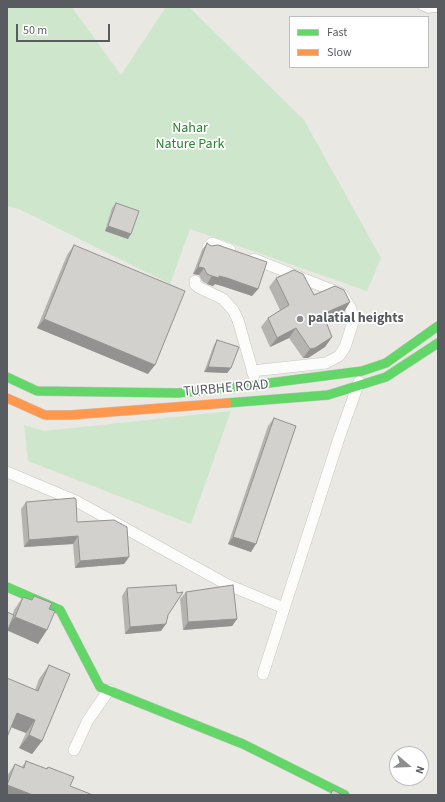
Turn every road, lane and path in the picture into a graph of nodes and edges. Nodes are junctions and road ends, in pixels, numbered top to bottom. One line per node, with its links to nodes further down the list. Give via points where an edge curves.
1 (422, 7): 2 (lane, via 428,10)
2 (438, 9)
3 (208, 247): 7 (street, via 212,243 342,294 351,309 353,322 345,347 339,356 326,363)
4 (195, 281): 7 (street, via 198,287 223,299 233,310)
5 (438, 326): 8 (street, via 386,363)
6 (438, 343): 11 (street, TURBHE ROAD, via 386,377)
7 (252, 371): 10 (street)
8 (362, 371): 10 (street); 11 (street)
9 (7, 376): 15 (street, via 37,391)
10 (254, 385): 12 (street); 14 (street)
11 (358, 385): 14 (street, TURBHE ROAD, via 328,395); 19 (street)
12 (178, 393): 15 (street); 16 (street)
13 (7, 398): 15 (street, TURBHE ROAD)
14 (256, 401): 16 (street, TURBHE ROAD)
15 (46, 403): 16 (street, TURBHE ROAD, via 71,415)
16 (182, 407)
17 (7, 472): 19 (street, via 76,501 226,584)
18 (7, 587): 21 (street, via 60,610 100,687)
19 (284, 608): 20 (street)
20 (263, 674)
21 (108, 690): 22 (street, via 88,720); 23 (street, via 243,744)
22 (74, 750)
23 (345, 795)

